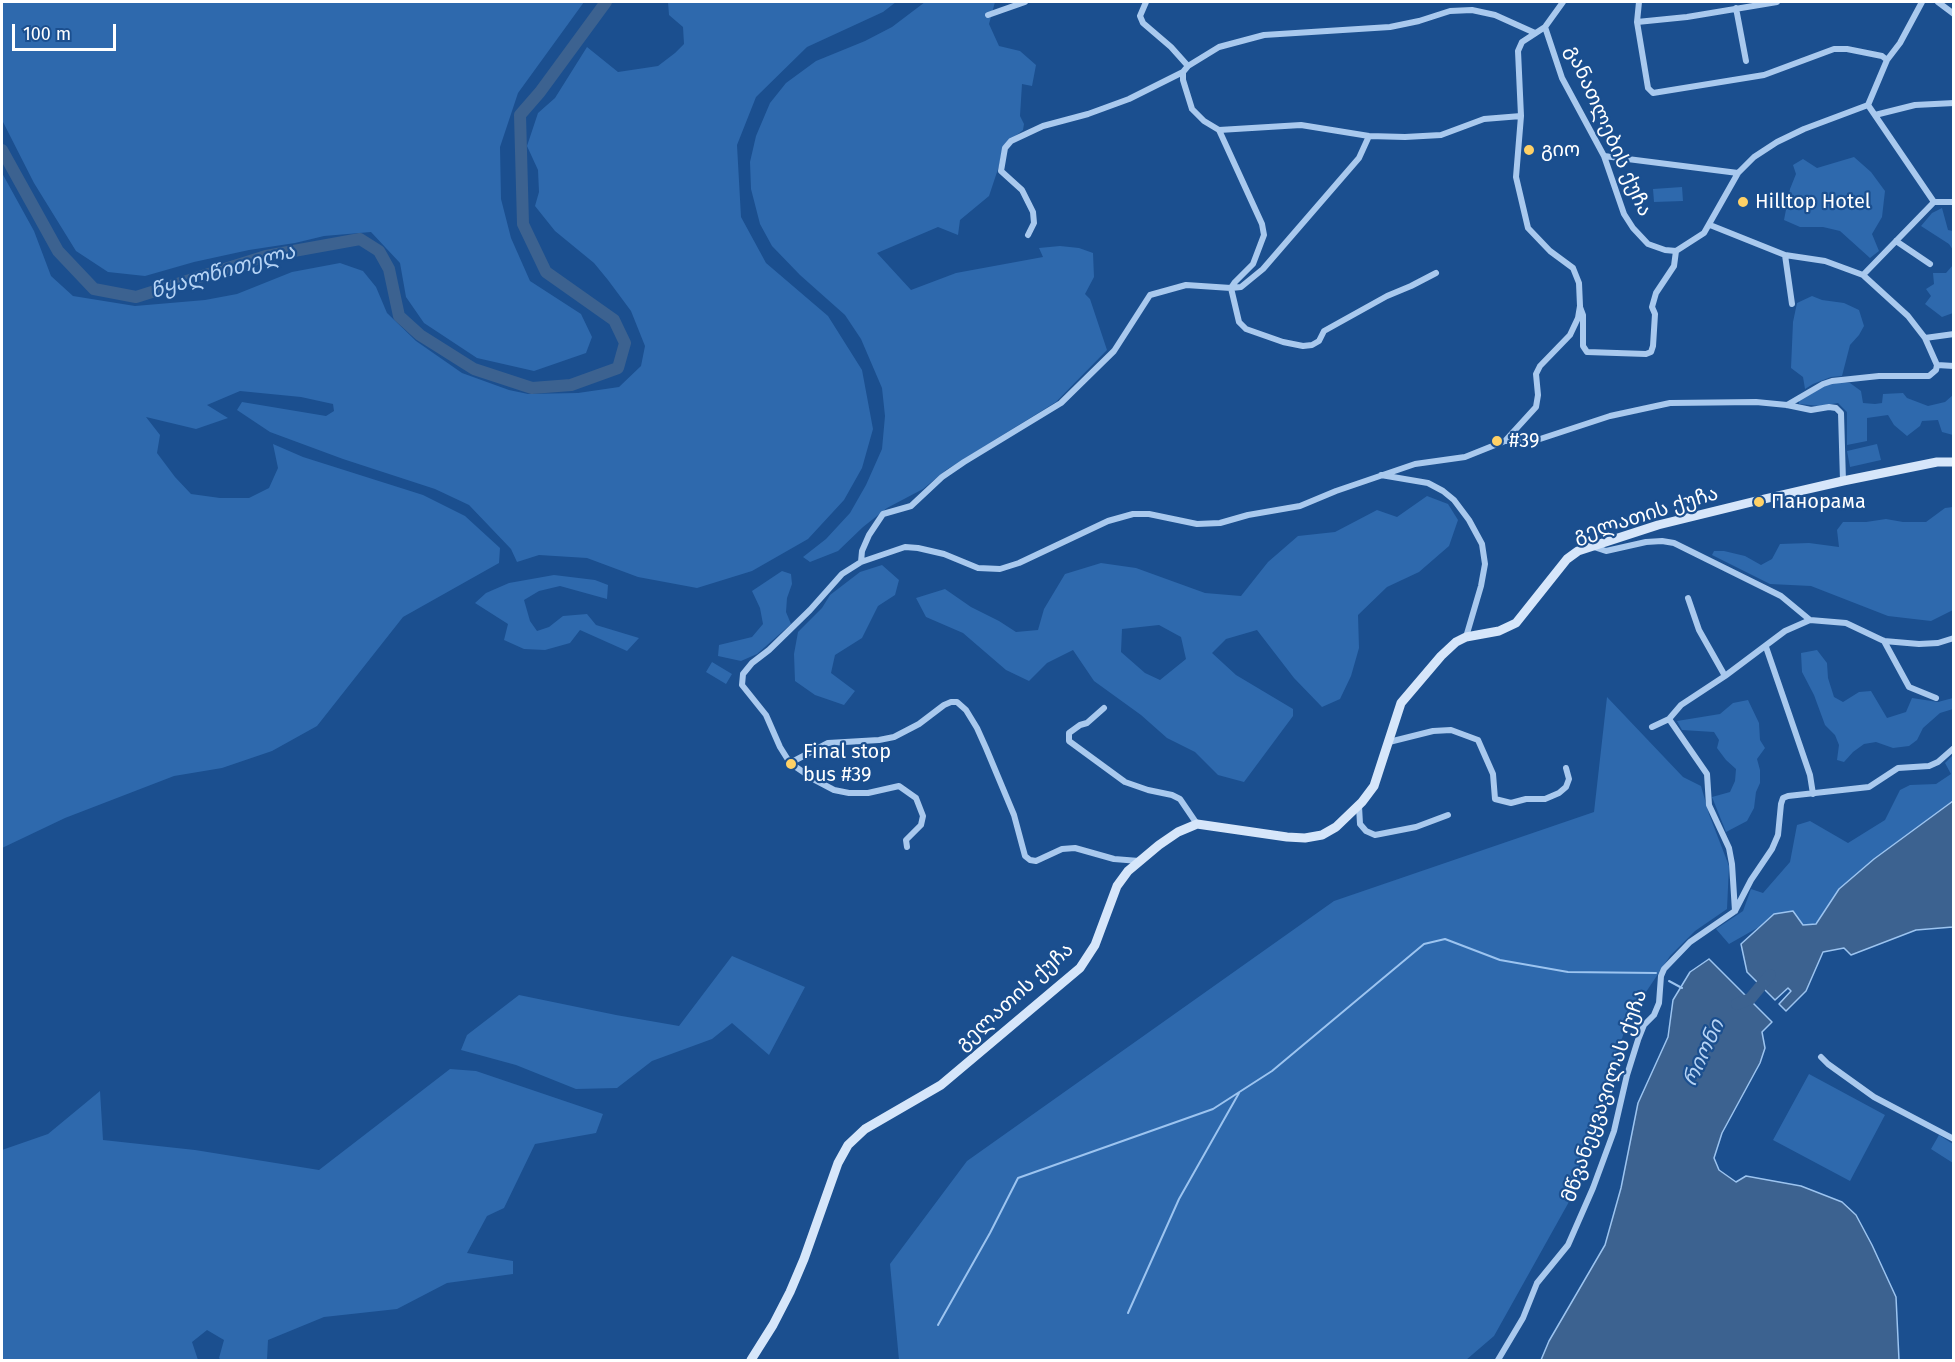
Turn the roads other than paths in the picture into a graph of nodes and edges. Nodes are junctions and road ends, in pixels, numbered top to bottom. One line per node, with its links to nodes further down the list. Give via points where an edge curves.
1 (1025, 2): 10 (street)
2 (1146, 2): 16 (street, via 1140,16 1143,23)
3 (1563, 2): 12 (street)
4 (1639, 2): 11 (street)
5 (1776, 2): 8 (street)
6 (1922, 2): 14 (street)
7 (1938, 2): 9 (street)
8 (1736, 8): 11 (street); 15 (street)
9 (1953, 14)
10 (988, 15)
11 (1637, 22): 14 (street, via 1648,88 1653,93 1764,75 1834,49)
12 (1545, 27): 13 (street); 24 (street, განათლების ქუჩა, via 1562,78)
13 (1535, 33): 16 (street, via 1495,15 1450,11 1390,27 1264,35 1219,47); 21 (street, via 1522,42 1518,51)
14 (1887, 60): 19 (street)
15 (1746, 61)
16 (1188, 66): 17 (street)
17 (1183, 72): 22 (street, via 1192,110); 29 (street, via 1129,99 1043,126 1011,141 1005,148 1001,171 1022,190 1033,212 1034,223)
18 (1953, 103): 20 (street, via 1915,105)
19 (1868, 105): 20 (street); 25 (street, via 1777,142)
20 (1875, 115): 26 (street)
21 (1521, 116): 23 (street, via 1484,120 1441,135); 38 (street, via 1516,177 1528,228 1573,268 1579,283)
22 (1219, 130): 23 (street, via 1301,125); 36 (street, via 1264,235 1253,264)
23 (1369, 136): 36 (street, via 1359,158 1263,268 1241,287)
24 (1605, 156): 25 (street); 31 (street, განათლების ქუჩა, via 1624,214 1633,228 1648,244)
25 (1738, 173): 28 (street)
26 (1934, 202): 27 (street); 30 (street)
27 (1953, 202)
28 (1710, 225): 31 (street, via 1698,238); 32 (street)
29 (1028, 235)
30 (1896, 241): 33 (street); 35 (street)
31 (1676, 251): 38 (street, via 1674,266 1656,293 1652,307 1653,346 1646,354 1587,352 1583,346 1584,315)
32 (1785, 255): 35 (street, via 1824,261); 37 (street)
33 (1930, 264)
34 (1436, 273): 36 (street, via 1324,331 1312,345 1303,346 1246,329 1239,322)
35 (1863, 275): 40 (street, via 1908,316)
36 (1232, 288): 49 (street, via 1186,285 1150,295 1114,351 1061,403 956,467 911,506 883,514 869,535)
37 (1792, 304)
38 (1580, 306): 44 (street, via 1570,335 1536,374 1536,407)
39 (1953, 334): 40 (street)
40 (1925, 339): 41 (street)
41 (1937, 365): 42 (street); 43 (street, via 1929,376 1832,381)
42 (1953, 366)
43 (1787, 405): 44 (street, via 1670,403 1610,416 1537,440); 47 (street, via 1811,410 1836,408 1841,413)
44 (1504, 441): 46 (street, via 1465,457 1415,464)
45 (1953, 462): 47 (main road, გელათის ქუჩა)
46 (1380, 475): 49 (street, via 1300,506 1220,523 1197,524 1133,514 1108,521 1000,569 978,568 944,554 905,547); 52 (street, via 1428,483 1443,491 1474,528 1485,564)
47 (1843, 481): 48 (main road, გელათის ქუჩა, via 1658,525)
48 (1592, 546): 51 (street, via 1606,551 1646,542 1674,543 1781,596); 52 (main road, გელათის ქუჩა, via 1567,559 1516,623 1500,631)
49 (861, 562): 63 (street, via 842,574 743,674 742,685 766,715)
50 (1688, 598): 56 (street, via 1699,630)
51 (1810, 620): 54 (street, via 1846,623); 55 (street)
52 (1466, 637): 61 (main road, გელათის ქუჩა, via 1441,656 1401,703)
53 (1953, 638): 54 (street, via 1938,644)
54 (1884, 641): 57 (street, via 1909,687)
55 (1766, 646): 56 (street); 65 (street)
56 (1725, 676): 59 (street, via 1681,705)
57 (1936, 698)
58 (1104, 708): 68 (street, via 1069,734 1069,741 1125,782 1180,799)
59 (1669, 719): 60 (street); 71 (street, via 1707,774 1709,805 1732,864)
60 (1652, 727)
61 (1389, 742): 64 (street, via 1433,730 1450,730 1478,740 1493,774 1495,799 1511,803 1545,799 1559,793 1569,779); 66 (main road, გელათის ქუჩა, via 1374,786)
62 (1953, 748): 65 (street, via 1938,762 1898,768 1869,787)
63 (790, 763): 69 (street, via 834,790 868,793 899,786 916,798 923,816 921,825 906,840); 70 (street, via 828,742 894,737 944,705 957,702 966,710 986,748 1014,815 1025,856 1036,861 1062,849 1075,848 1114,859)
64 (1566, 768)
65 (1813, 794): 71 (street, via 1783,798 1778,835)
66 (1359, 806): 67 (street, via 1360,824 1375,835 1416,827); 68 (main road, გელათის ქუჩა, via 1322,835 1305,838)
67 (1448, 815)
68 (1197, 824): 70 (main road, გელათის ქუჩა, via 1178,832)
69 (907, 847)
70 (1139, 861): 74 (main road, გელათის ქუჩა, via 1117,886 1095,945 1080,968 941,1085 865,1129 848,1145 838,1162 804,1259 773,1325)
71 (1736, 911): 75 (street, მწვანეყვავილას ქუჩა, via 1690,942 1664,969 1659,1003 1638,1040 1614,1131 1593,1188 1568,1245 1537,1283 1523,1318)
72 (1821, 1057): 73 (street, via 1874,1097)
73 (1953, 1139)
74 (751, 1360)
75 (1498, 1360)

